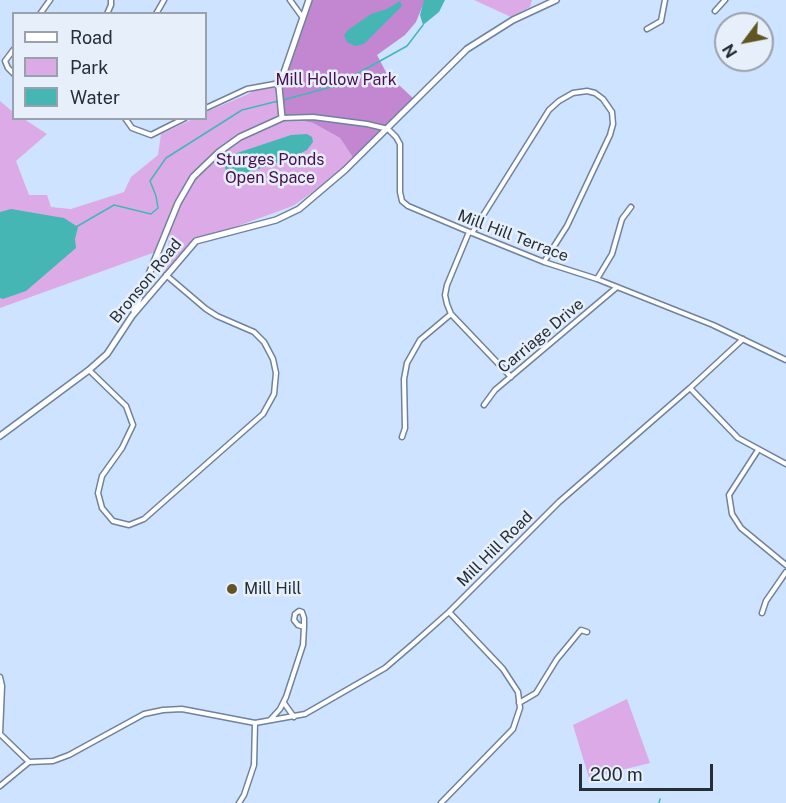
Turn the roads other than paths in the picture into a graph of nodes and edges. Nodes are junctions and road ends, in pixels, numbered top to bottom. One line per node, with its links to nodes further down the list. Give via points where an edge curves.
1 (290, 0): 7 (street)
2 (309, 0): 7 (main road)
3 (556, 0): 16 (main road, Bronson Road, via 467,48)
4 (665, 0): 8 (street, via 660,21)
5 (725, 0): 6 (street)
6 (715, 11)
7 (303, 18): 11 (main road)
8 (647, 28)
9 (12, 52): 10 (street, via 5,61)
10 (12, 72)
11 (279, 85): 12 (street, via 247,89); 13 (main road)
12 (207, 108)
13 (282, 117): 16 (street, via 313,117); 24 (main road, via 240,137 194,177 178,202)
14 (127, 120): 15 (street, via 132,128 148,135)
15 (181, 120)
16 (388, 129): 18 (street, Mill Hill Terrace, via 400,144 399,187 403,202); 20 (main road, Bronson Road, via 298,209 276,220 196,241)
17 (631, 207): 21 (street, via 622,219 612,254)
18 (470, 233): 19 (street, Mill Hill Terrace); 19 (street, via 549,110 573,93 595,93 612,112 610,135 567,226); 23 (street, via 446,290)
19 (544, 262): 21 (street, Mill Hill Terrace)
20 (166, 275): 24 (main road, Bronson Road); 27 (street, via 206,309 254,332 264,342 276,373 274,394 263,414 144,519 129,525 113,520 102,508 98,493 102,476 133,425 126,406)
21 (597, 279): 22 (street, Mill Hill Terrace)
22 (617, 287): 25 (street, Mill Hill Terrace); 28 (street, Carriage Drive)
23 (451, 314): 28 (street); 32 (street, via 420,340 407,363)
24 (132, 316): 27 (main road, Bronson Road, via 106,354)
25 (743, 339): 26 (street, Mill Hill Terrace); 29 (street, Mill Hill Road)
26 (786, 360)
27 (89, 370): 31 (main road, Bronson Road)
28 (511, 377): 30 (street, Carriage Drive)
29 (690, 387): 33 (street, via 738,438); 37 (street, Mill Hill Road, via 558,502)
30 (484, 405)
31 (0, 436)
32 (402, 437)
33 (758, 450): 34 (street); 35 (street, via 729,495 732,514 741,528)
34 (786, 464)
35 (786, 565)
36 (786, 572): 38 (street)
37 (449, 612): 43 (street, via 503,669 518,692); 44 (street, Mill Hill Road, via 384,668)
38 (762, 614)
39 (304, 627): 42 (street, via 303,645)
40 (587, 632): 43 (street, via 581,630 536,693)
41 (0, 678): 47 (street)
42 (284, 703): 44 (street); 45 (street)
43 (519, 703): 51 (street, via 513,729)
44 (294, 717): 45 (street, Mill Hill Road)
45 (270, 721): 46 (street, Mill Hill Road)
46 (255, 723): 48 (street, Mill Hill Road, via 182,708 163,710 144,714 69,755); 50 (street, via 254,765)
47 (0, 735): 48 (street)
48 (29, 762): 49 (street)
49 (0, 786)
50 (239, 803)
51 (441, 803)

